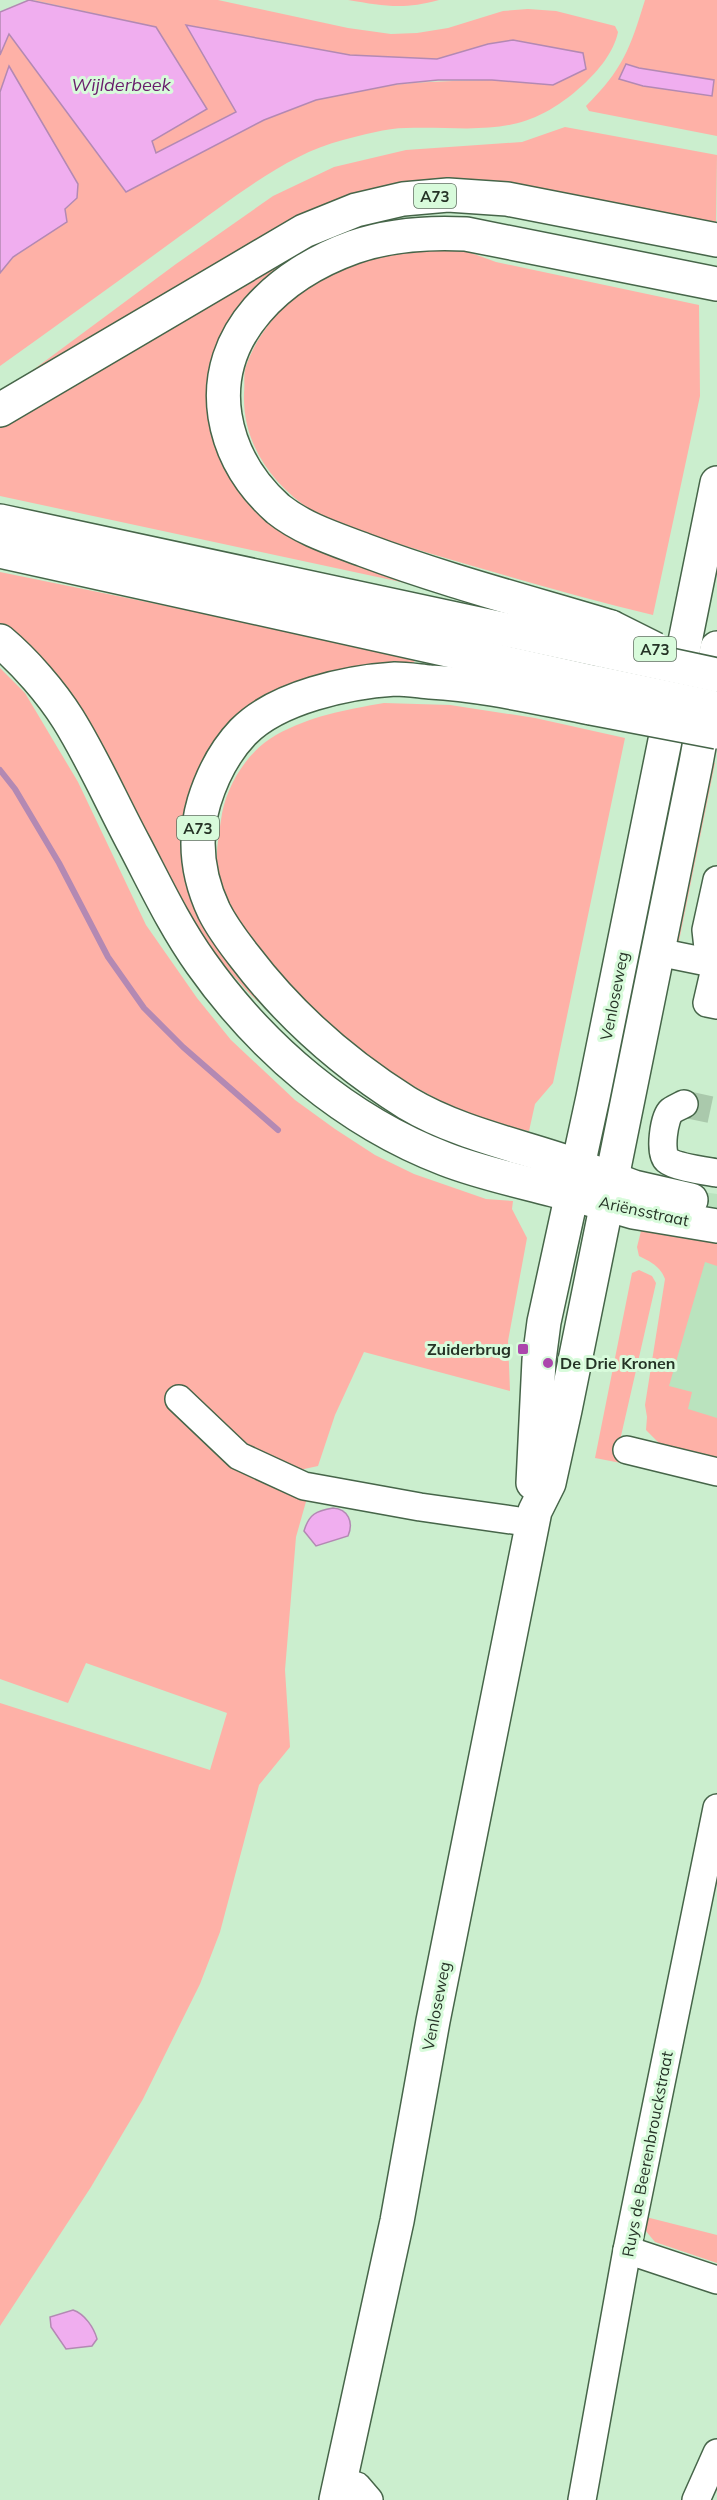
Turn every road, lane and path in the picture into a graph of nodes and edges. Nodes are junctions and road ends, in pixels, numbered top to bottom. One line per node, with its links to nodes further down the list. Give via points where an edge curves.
1 (717, 240): 3 (main road, A73, via 507,199 448,195 365,207 304,231)
2 (717, 284): 7 (main road, A73, via 466,234 437,232 393,237 353,248 276,291 261,304 234,342 225,371 223,403 233,450 250,479 279,509 314,531)
3 (0, 410)
4 (717, 483): 19 (main road, Venloseweg)
5 (0, 521): 7 (main road, A73)
6 (0, 551): 10 (main road, A73)
7 (608, 639): 9 (main road, A73, bridge)
8 (0, 641): 19 (main road, via 68,719 171,916 200,962 267,1043 351,1110 396,1137 445,1159)
9 (711, 665): 14 (main road, Venloseweg)
10 (594, 696): 11 (main road, A73, bridge); 12 (main road, A73, bridge); 19 (main road, A73, via 396,679 312,694 275,710 245,730 222,758 208,789 196,838 202,884 214,912 269,987 318,1037 409,1104)
11 (717, 708)
12 (717, 732)
13 (717, 880): 15 (street, via 706,930 708,948)
14 (658, 952): 15 (street); 20 (main road, Venloseweg)
15 (716, 964): 16 (street, via 707,1003)
16 (717, 1005)
17 (684, 1104): 18 (street, via 667,1117 662,1151 666,1160)
18 (717, 1173)
19 (575, 1180): 20 (main road, Ariënsstraat); 27 (main road, Venloseweg, via 539,1360 532,1480)
20 (609, 1192): 22 (main road, Ariënsstraat); 27 (main road, Venloseweg, via 549,1484)
21 (717, 1204): 22 (main road, Ariënsstraat)
22 (661, 1206): 23 (main road, Ariënsstraat)
23 (717, 1226)
24 (179, 1399): 27 (street, via 239,1456 304,1486 420,1507)
25 (627, 1450): 26 (street)
26 (717, 1472)
27 (534, 1517): 32 (main road, Venloseweg, via 398,2215)
28 (717, 1808): 29 (street, Ruys de Beerenbrouckstraat)
29 (627, 2250): 30 (street); 34 (street, Ruys de Beerenbrouckstraat)
30 (717, 2280)
31 (717, 2453): 35 (street)
32 (338, 2491): 33 (street, via 357,2486)
33 (369, 2500)
34 (582, 2500)
35 (696, 2500)

